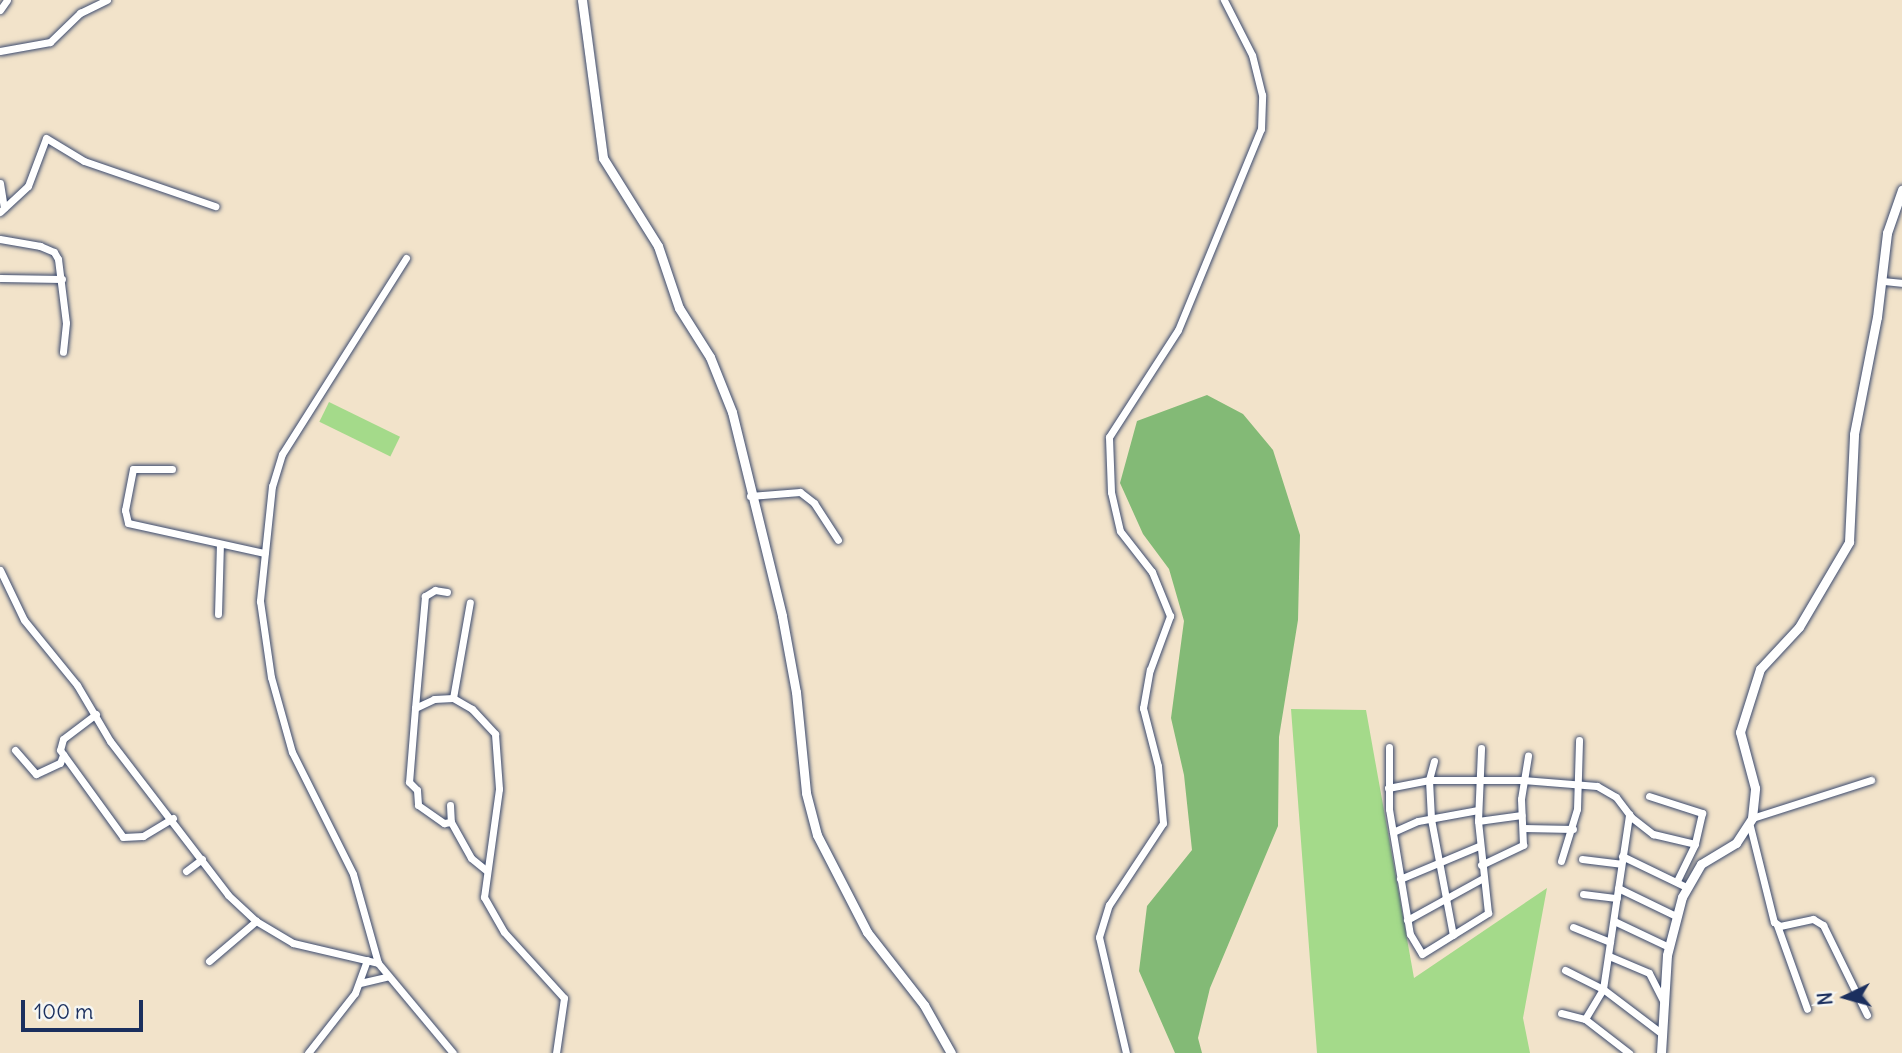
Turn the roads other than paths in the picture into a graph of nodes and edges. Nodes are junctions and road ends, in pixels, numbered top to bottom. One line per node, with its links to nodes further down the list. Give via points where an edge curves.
1 (7, 0): 5 (street)
2 (107, 0): 6 (street, via 80,13 60,37 40,47)
3 (582, 0): 19 (street, via 603,158 654,238 678,307 719,374)
4 (1224, 0): 101 (street, via 1252,55 1263,102 1261,129 1178,330 1109,437 1111,492 1120,531 1153,572 1170,616 1150,670 1143,708 1158,766 1163,823 1109,905 1099,937)
5 (0, 10)
6 (0, 51)
7 (0, 183): 10 (street)
8 (1902, 190): 15 (street, via 1887,233)
9 (215, 206): 10 (street, via 83,161 46,138 28,186)
10 (2, 210)
11 (0, 239): 14 (street, via 54,251)
12 (407, 258): 22 (street, via 282,454 272,486)
13 (0, 278): 14 (street)
14 (62, 279): 17 (street)
15 (1883, 281): 16 (street); 52 (street, via 1852,446 1849,542 1799,627 1760,669 1740,732 1755,788)
16 (1902, 283)
17 (63, 352)
18 (172, 469): 21 (street, via 133,469 125,517 152,529)
19 (750, 496): 20 (street, via 800,492 814,503); 100 (street, via 789,654 806,793 817,835 867,932 924,1005)
20 (838, 540)
21 (220, 544): 22 (street); 26 (street)
22 (265, 553): 86 (street, via 260,601 281,716 292,752 353,874)
23 (0, 569): 29 (street, via 24,620)
24 (447, 592): 28 (street, via 429,590 425,596)
25 (470, 602): 27 (street)
26 (218, 614)
27 (453, 698): 28 (street, via 435,699); 64 (street, via 485,722 499,750 496,813)
28 (415, 708): 51 (street, via 409,782 417,790 418,805 444,823)
29 (96, 714): 34 (street, via 63,739 59,744); 48 (street, via 110,741)
30 (1580, 740): 41 (street)
31 (1389, 747): 42 (street)
32 (1481, 748): 40 (street)
33 (15, 750): 34 (street, via 36,774 60,762)
34 (63, 755): 48 (street, via 123,837 143,836)
35 (1528, 756): 38 (street)
36 (1434, 761): 37 (street)
37 (1429, 780): 40 (street); 42 (street); 49 (street)
38 (1523, 780): 40 (street); 41 (street); 47 (street)
39 (1871, 780): 52 (street)
40 (1477, 781): 45 (street)
41 (1579, 783): 46 (street, via 1606,790); 54 (street)
42 (1388, 788): 55 (street)
43 (1649, 796): 56 (street, via 1702,813 1703,825)
44 (450, 804): 51 (street)
45 (1478, 810): 49 (street); 50 (street)
46 (1629, 814): 56 (street, via 1653,834); 60 (street)
47 (1522, 815): 50 (street); 53 (street)
48 (173, 818): 58 (street)
49 (1431, 819): 55 (street); 62 (street)
50 (1478, 821): 57 (street)
51 (451, 822): 64 (street, via 471,858)
52 (1751, 822): 69 (street, via 1736,843 1701,864); 78 (street)
53 (1523, 828): 54 (street); 63 (street, via 1524,845 1517,852)
54 (1573, 829): 61 (street)
55 (1393, 832): 67 (street)
56 (1695, 844): 68 (street)
57 (1479, 846): 62 (street); 63 (street)
58 (202, 859): 65 (street); 76 (street, via 228,895)
59 (1581, 859): 60 (street)
60 (1622, 860): 68 (street); 70 (street)
61 (1561, 861)
62 (1438, 864): 67 (street); 73 (street)
63 (1480, 865): 66 (street)
64 (486, 870): 99 (street, via 484,897 496,921 564,998)
65 (186, 871)
66 (1483, 878): 73 (street); 80 (street, via 1488,913)
67 (1400, 879): 75 (street)
68 (1678, 879): 69 (street)
69 (1686, 887): 74 (street)
70 (1618, 888): 72 (street); 74 (street)
71 (1583, 894): 72 (street)
72 (1617, 898): 77 (street)
73 (1445, 901): 75 (street); 80 (street)
74 (1676, 916): 82 (street)
75 (1407, 920): 80 (street, via 1422,954)
76 (256, 921): 84 (street, via 293,943); 85 (street)
77 (1614, 921): 81 (street); 82 (street)
78 (1777, 925): 92 (street); 94 (street, via 1813,919 1824,925)
79 (1573, 927): 81 (street)
80 (1453, 935)
81 (1610, 942): 83 (street)
82 (1669, 947): 91 (street)
83 (1609, 956): 90 (street); 91 (street, via 1649,974)
84 (367, 960): 86 (street); 89 (street)
85 (209, 961)
86 (378, 963): 88 (street)
87 (1565, 970): 90 (street)
88 (387, 977): 89 (street); 98 (street)
89 (360, 983): 97 (street)
90 (1603, 989): 95 (street); 96 (street)
91 (1664, 1002): 96 (street)
92 (1807, 1009)
93 (1560, 1013): 95 (street)
94 (1867, 1015)
95 (1585, 1019): 102 (street)
96 (1661, 1032): 103 (street)
97 (308, 1053)
98 (453, 1053)
99 (556, 1053)
100 (951, 1053)
101 (1126, 1053)
102 (1629, 1053)
103 (1661, 1053)

